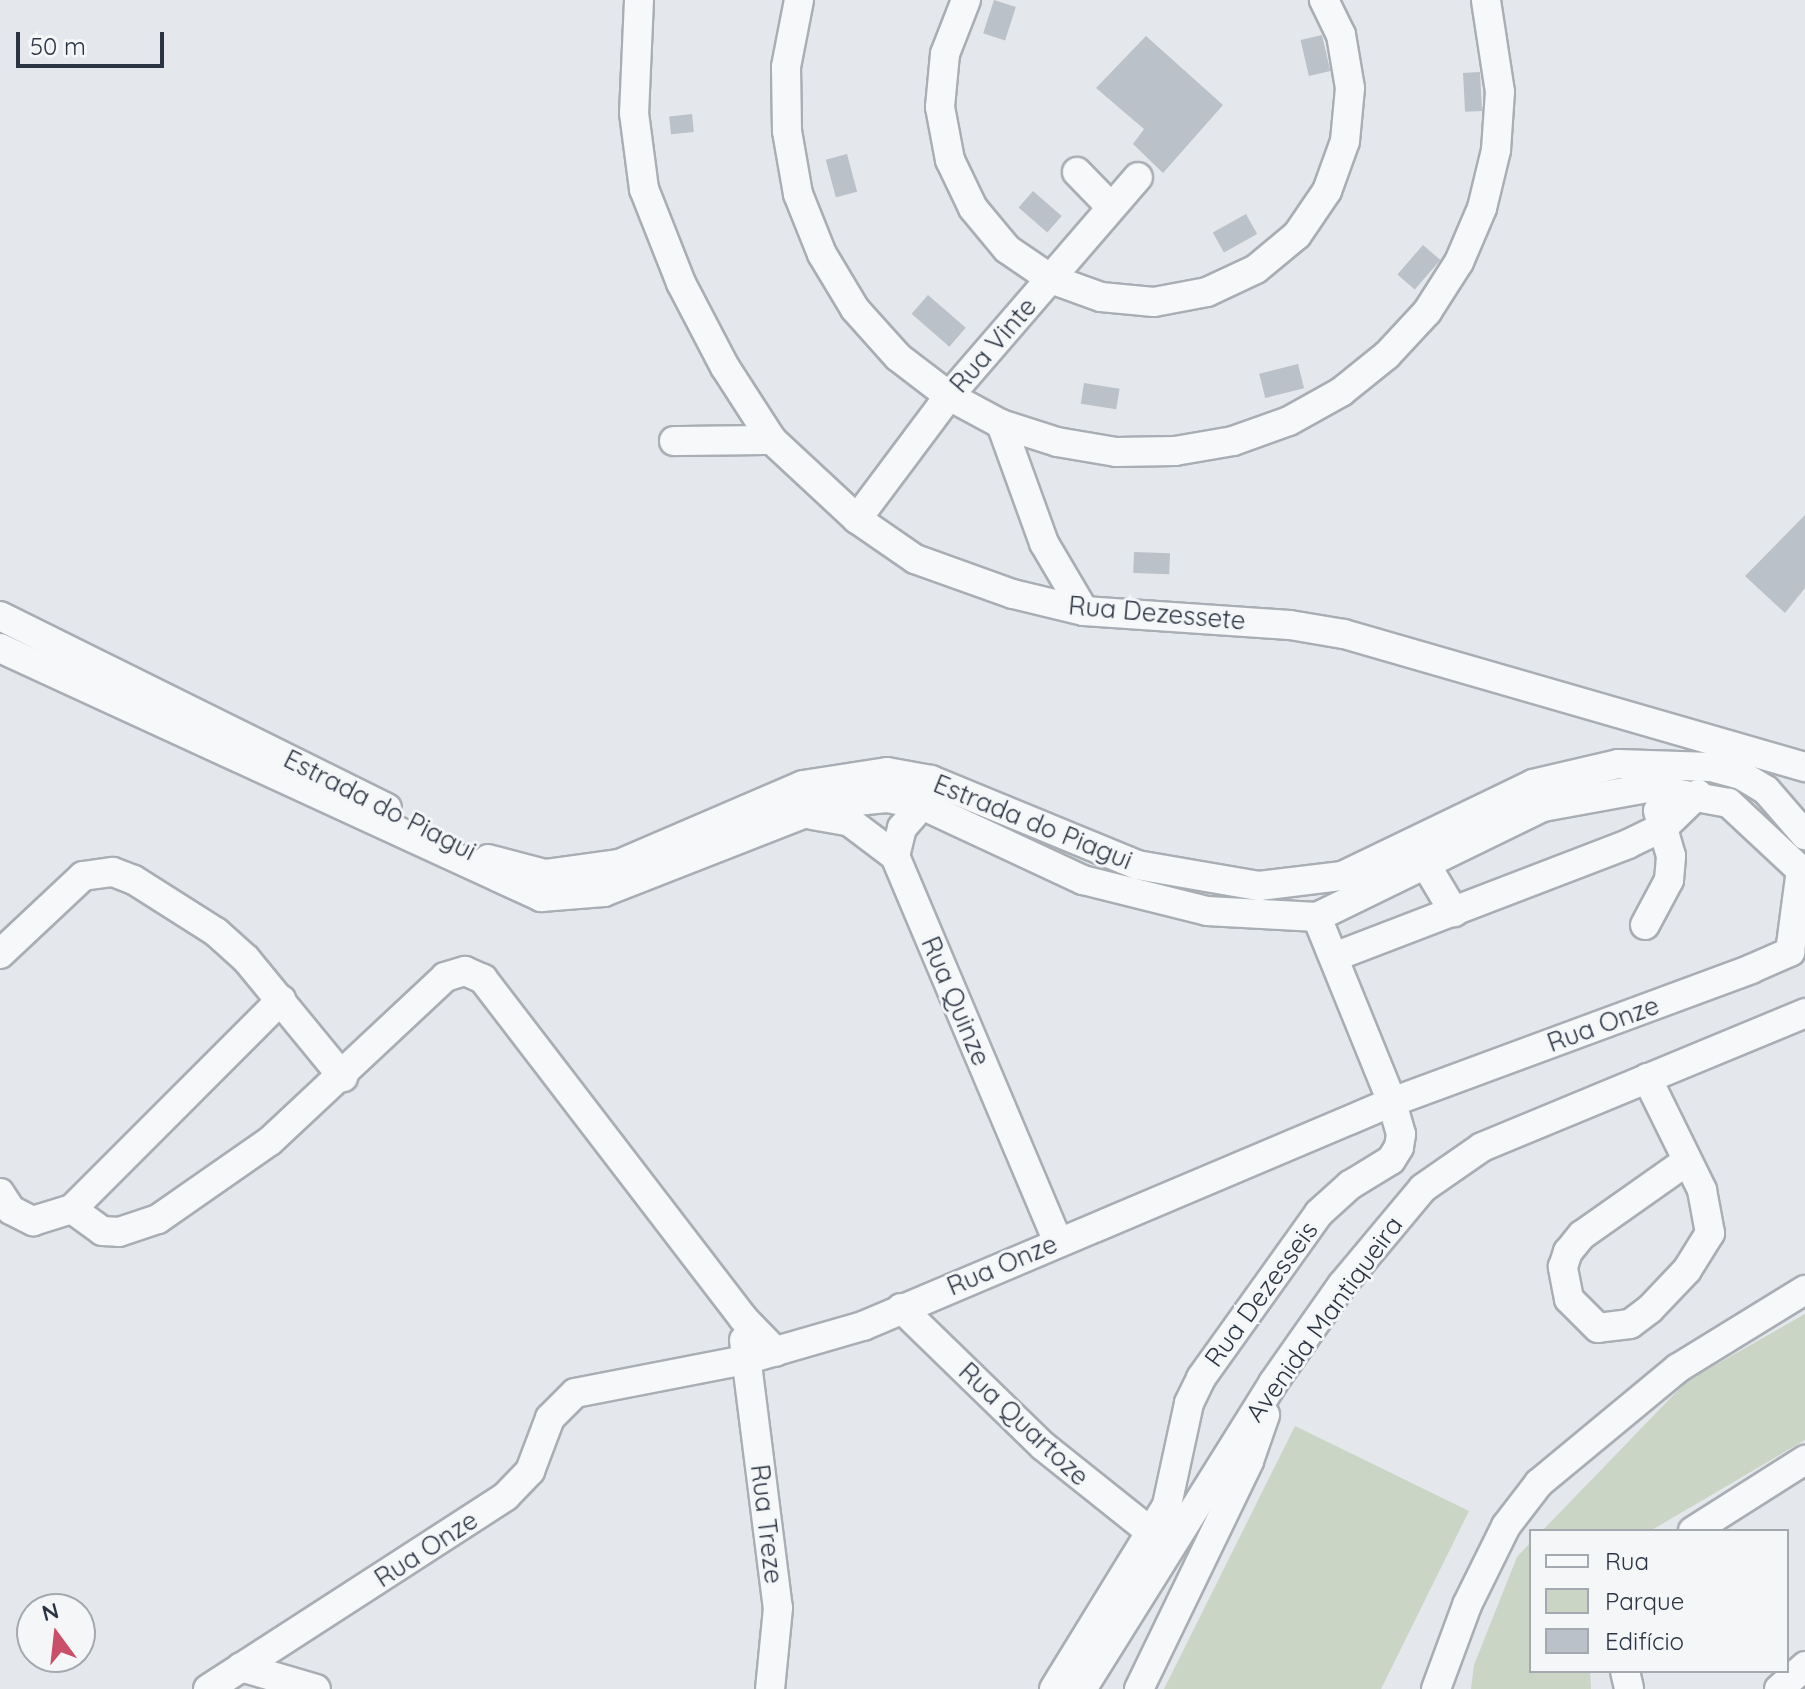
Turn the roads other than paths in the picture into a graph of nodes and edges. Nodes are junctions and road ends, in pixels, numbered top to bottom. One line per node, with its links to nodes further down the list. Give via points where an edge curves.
1 (639, 0): 12 (street, Rua Dezessete, via 634,113 644,189 681,283 725,367)
2 (799, 0): 10 (street, via 786,67 787,131 798,194 822,254 855,309 898,357)
3 (966, 0): 9 (street, via 945,54 940,107 950,160 973,208 1007,249)
4 (1324, 0): 9 (street, via 1341,35 1350,88 1345,141 1327,191 1297,235 1256,269 1207,292 1154,302 1101,297)
5 (1486, 0): 11 (street, via 1500,92 1496,150 1482,208 1459,262 1427,312 1387,355 1341,392 1289,421 1175,451 1116,452 1057,442)
6 (1077, 172): 8 (street)
7 (1138, 177): 8 (street, Rua Vinte)
8 (1111, 207): 9 (street, Rua Vinte)
9 (1051, 279): 10 (street, Rua Vinte)
10 (949, 396): 11 (street); 14 (street, Rua Vinte)
11 (1001, 424): 15 (street, via 1044,543)
12 (772, 440): 13 (street); 14 (street, Rua Dezessete)
13 (674, 441)
14 (857, 519): 15 (street, Rua Dezessete, via 915,559)
15 (1084, 611): 18 (street, Rua Dezessete, via 1290,625 1344,634)
16 (0, 616): 24 (street, Estrada do Piagui, via 502,866 545,874 619,864 803,785 887,772 931,780 1137,865 1259,886 1342,876 1533,784 1618,764 1711,767 1741,775 1766,790)
17 (0, 648): 22 (street, via 541,897 604,892)
18 (1805, 767)
19 (1647, 788): 20 (street); 23 (street); 26 (street, via 1543,807)
20 (1698, 794): 23 (street); 27 (street, via 1729,803)
21 (922, 805): 22 (street, via 862,799); 25 (street, via 902,828); 29 (street, via 1083,880 1142,899 1207,911)
22 (803, 814): 25 (street, via 850,822)
23 (1665, 826): 28 (street); 30 (street, via 1669,880)
24 (1805, 835)
25 (895, 856): 42 (street, Rua Quinze)
26 (1426, 865): 28 (street); 29 (street)
27 (1803, 872): 31 (street, Rua Onze)
28 (1454, 912): 33 (street)
29 (1317, 917): 33 (street, Rua Dezesseis)
30 (1645, 925)
31 (1798, 950): 38 (street, Rua Onze)
32 (0, 954): 34 (street, via 83,876 113,872 175,903 216,932)
33 (1334, 957): 38 (street, Rua Dezesseis)
34 (281, 1000): 36 (street); 41 (street)
35 (1805, 1013): 37 (street, Avenida Mantiqueira)
36 (343, 1077): 41 (street, via 231,1171 158,1219 119,1232 102,1231); 45 (street, via 445,977 474,973)
37 (1647, 1078): 39 (street); 48 (street, Avenida Mantiqueira, via 1482,1147 1423,1188 1342,1285)
38 (1392, 1102): 42 (street, Rua Onze); 51 (street, Rua Dezesseis, via 1401,1134 1391,1160 1350,1185 1319,1213 1201,1378 1182,1432 1175,1482)
39 (1687, 1161): 39 (street, via 1710,1213 1702,1250 1630,1324 1598,1328 1569,1299 1563,1267 1568,1252 1582,1235)
40 (0, 1193): 41 (street, via 11,1210 33,1221)
41 (72, 1209)
42 (1058, 1242): 44 (street, Rua Onze)
43 (1805, 1290): 59 (street, via 1678,1368 1539,1483 1506,1526 1467,1605)
44 (901, 1308): 46 (street, Rua Onze, via 863,1326); 51 (street, Rua Quartoze, via 1043,1446)
45 (743, 1318): 46 (street); 47 (street, Rua Treze)
46 (776, 1352): 47 (street, Rua Onze)
47 (745, 1360): 52 (street, Rua Onze, via 575,1393 550,1418 530,1471 506,1496); 55 (street, Rua Treze, via 778,1608)
48 (1273, 1383): 57 (street, Avenida Mantiqueira); 58 (street, via 1249,1461)
49 (1805, 1460): 50 (street)
50 (1696, 1529)
51 (1152, 1533): 56 (street, Rua Dezesseis)
52 (241, 1667): 53 (street, Rua Onze); 54 (street)
53 (208, 1689)
54 (316, 1689)
55 (770, 1689)
56 (1054, 1689)
57 (1082, 1689)
58 (1139, 1689)
59 (1436, 1689)

